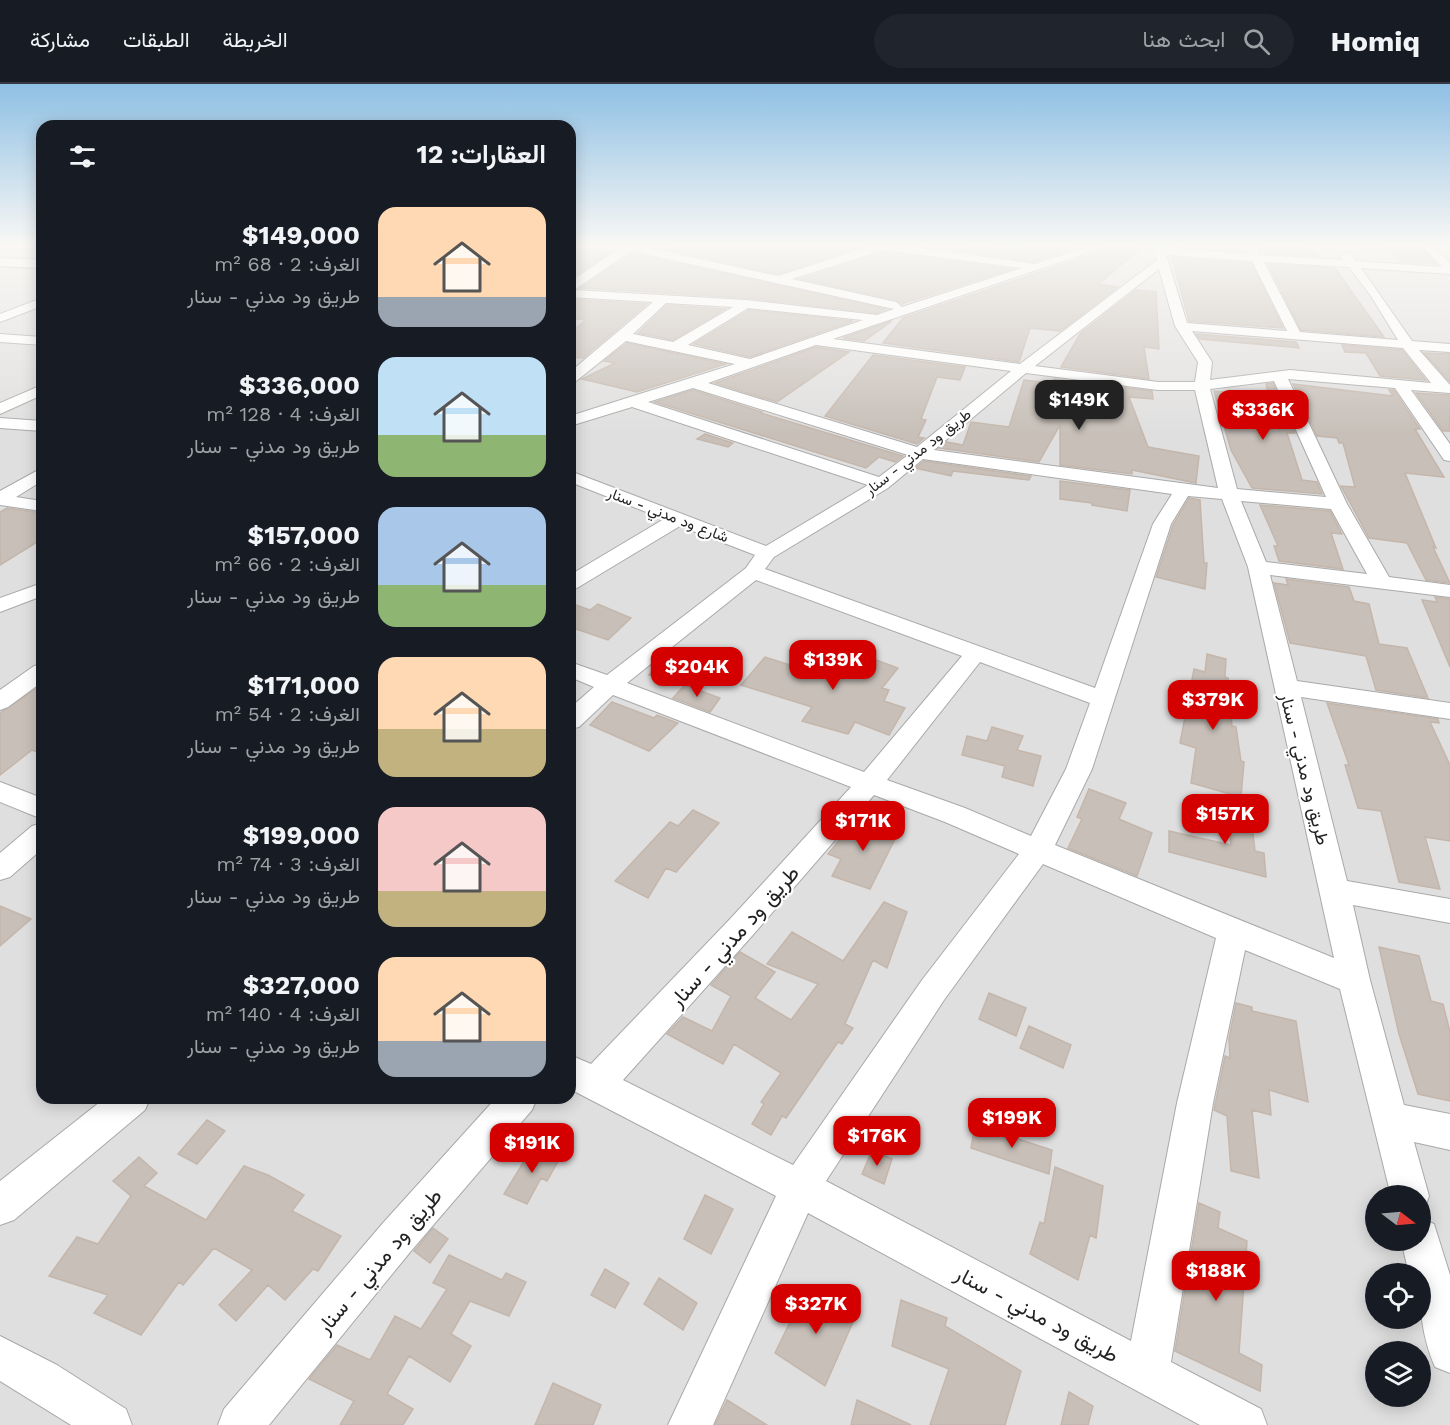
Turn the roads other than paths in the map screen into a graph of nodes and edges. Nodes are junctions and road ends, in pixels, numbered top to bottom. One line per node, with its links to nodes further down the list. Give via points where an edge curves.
1 (26, 309): 11 (street)
2 (653, 309): 15 (street)
3 (731, 309): 21 (street, via 696,336)
4 (828, 309): 13 (street)
5 (907, 309): 13 (street)
6 (1094, 309): 24 (street, طريق ود مدني - سنار)
7 (1177, 309): 14 (street, طريق ود مدني - سنار)
8 (1282, 309): 16 (street)
9 (1385, 309): 20 (street)
10 (0, 312): 11 (street)
11 (15, 313): 12 (street)
12 (0, 318)
13 (879, 318): 19 (street)
14 (1182, 326): 16 (street); 29 (street, طريق ود مدني - سنار, via 1205,362)
15 (623, 336): 21 (street); 25 (street)
16 (1296, 336): 20 (street)
17 (0, 338): 18 (street)
18 (36, 341)
19 (815, 341): 23 (street); 24 (street)
20 (1408, 345): 22 (street); 30 (street)
21 (674, 346): 23 (street)
22 (1450, 348)
23 (751, 363): 27 (street)
24 (1022, 369): 29 (street, via 1158,386); 37 (street, طريق ود مدني - سنار)
25 (576, 374)
26 (1279, 375): 28 (street); 29 (street); 45 (street)
27 (693, 383): 32 (street); 37 (street)
28 (1401, 385): 30 (street); 38 (street)
29 (1202, 386): 43 (street, طريق ود مدني - سنار)
30 (1447, 389)
31 (36, 392): 33 (street)
32 (633, 402): 34 (street); 41 (street)
33 (0, 408)
34 (576, 417)
35 (0, 423): 36 (street)
36 (36, 426)
37 (920, 453): 41 (street, طريق ود مدني - سنار); 42 (street)
38 (1450, 456)
39 (36, 477): 44 (street)
40 (576, 478): 47 (street, شارع ود مدني - سنار)
41 (882, 484): 48 (street, طريق ود مدني - سنار)
42 (1183, 490): 43 (street); 61 (street, via 1162,524)
43 (1229, 494): 45 (street); 49 (street, طريق ود مدني - سنار)
44 (0, 500): 46 (street)
45 (1338, 504): 52 (street)
46 (36, 505)
47 (678, 519): 48 (street, شارع ود مدني - سنار); 51 (street)
48 (767, 553): 50 (street, طريق ود مدني - سنار)
49 (1258, 567): 52 (street); 60 (street, طريق ود مدني - سنار)
50 (753, 572): 56 (street); 59 (street, طريق ود مدني - سنار)
51 (576, 580)
52 (1381, 582): 54 (street)
53 (36, 591): 55 (street)
54 (1450, 591)
55 (0, 606)
56 (975, 654): 61 (street); 65 (street, طريق ود مدني - سنار)
57 (576, 671): 59 (street)
58 (36, 675): 62 (street)
59 (610, 685): 64 (street, طريق ود مدني - سنار); 65 (street)
60 (1285, 687): 63 (street); 71 (street, طريق ود مدني - سنار)
61 (1102, 699): 69 (street, via 1078,769)
62 (0, 702)
63 (1450, 711)
64 (576, 716)
65 (869, 783): 69 (street); 75 (street, طريق ود مدني - سنار, via 760,909)
66 (0, 791): 67 (street)
67 (36, 806)
68 (36, 838): 70 (street)
69 (1038, 850): 73 (street); 81 (street, via 933,990)
70 (0, 869)
71 (1335, 890): 72 (street); 74 (street, طريق ود مدني - سنار)
72 (1450, 911)
73 (1233, 932): 74 (street); 86 (street, via 1195,1103)
74 (1354, 981): 78 (street, طريق ود مدني - سنار)
75 (583, 1078): 81 (street, طريق ود مدني - سنار)
76 (125, 1104): 82 (street)
77 (514, 1104): 88 (street, طريق ود مدني - سنار)
78 (1390, 1119): 79 (street); 80 (street, طريق ود مدني - سنار)
79 (1450, 1132)
80 (1407, 1185)
81 (800, 1188): 86 (street, طريق ود مدني - سنار); 89 (street)
82 (0, 1206)
83 (1423, 1251): 84 (street)
84 (1450, 1352)
85 (0, 1357): 87 (street)
86 (1147, 1373): 90 (street, طريق ود مدني - سنار)
87 (110, 1425)
88 (240, 1425)
89 (690, 1425)
90 (1245, 1425)

